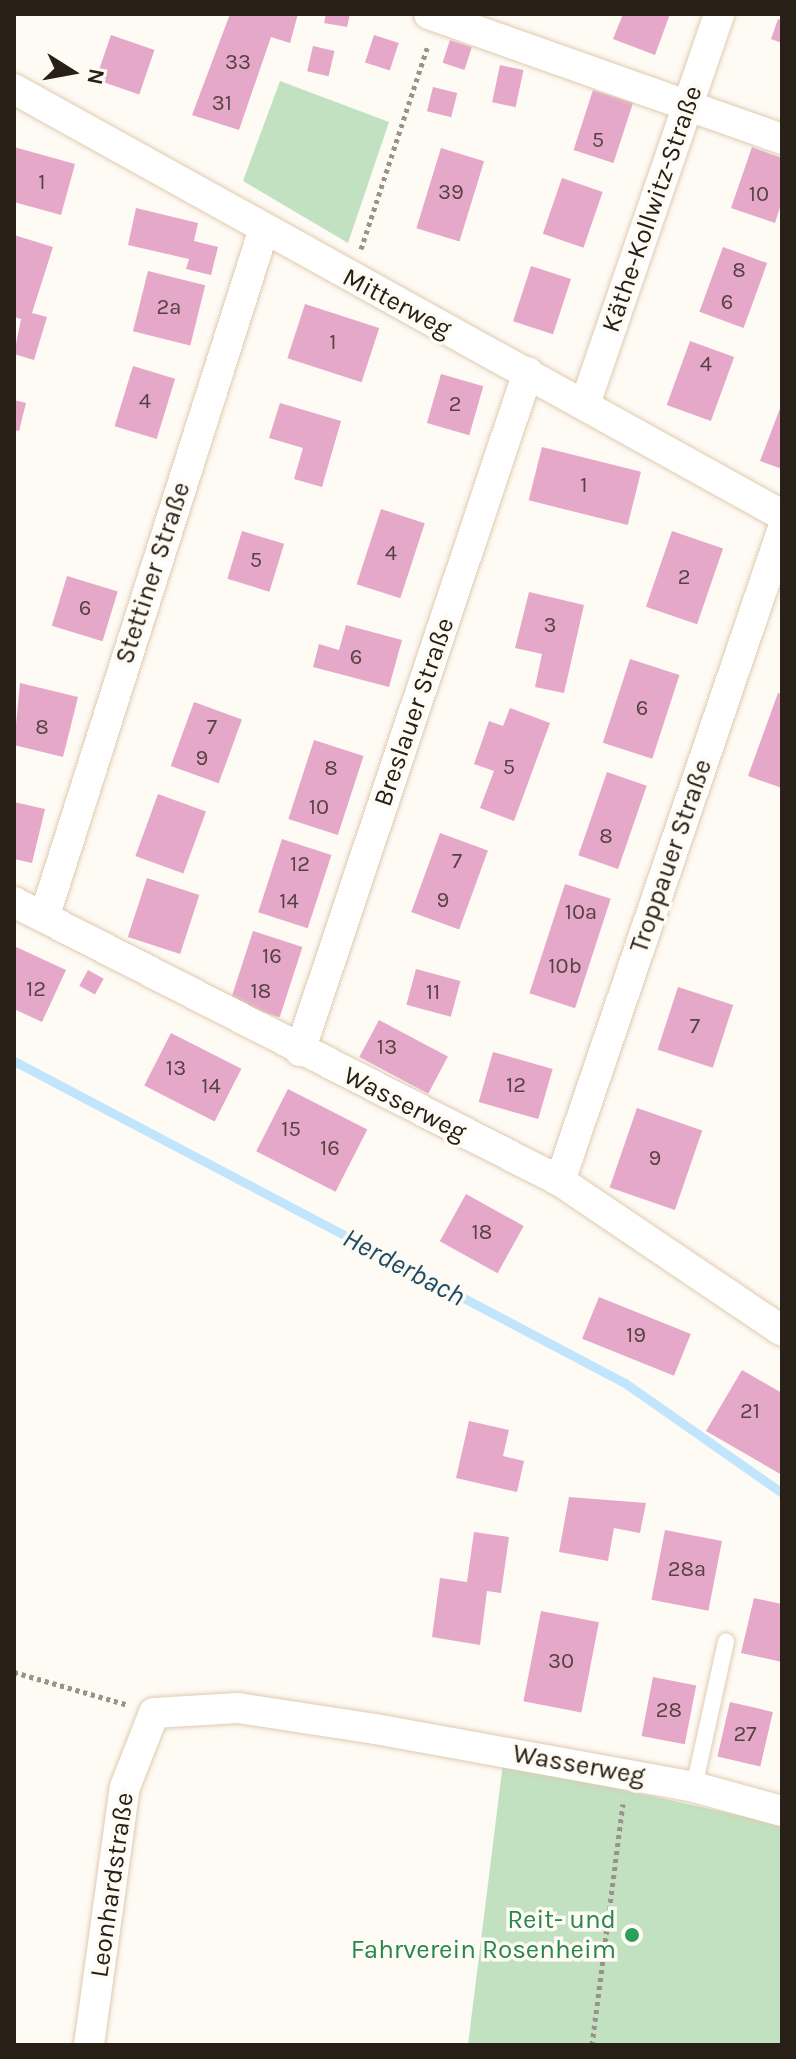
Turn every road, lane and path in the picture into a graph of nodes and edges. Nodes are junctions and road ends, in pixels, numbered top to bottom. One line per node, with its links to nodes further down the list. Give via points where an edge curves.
1 (719, 14): 4 (street, Käthe-Kollwitz-Straße)
2 (433, 15): 4 (street); 7 (path)
3 (14, 89): 6 (street, Mitterweg)
4 (687, 108): 5 (street); 9 (street, Käthe-Kollwitz-Straße)
5 (782, 139)
6 (263, 232): 7 (street, Mitterweg); 13 (street, Stettiner Straße)
7 (350, 278): 8 (street, Mitterweg)
8 (528, 372): 9 (street, Mitterweg); 14 (street, Breslauer Straße)
9 (585, 404): 10 (street, Mitterweg)
10 (782, 515)
11 (782, 531): 15 (street, Troppauer Straße)
12 (14, 902): 13 (street, Wasserweg)
13 (45, 915): 14 (street, Wasserweg)
14 (300, 1051): 15 (street, Wasserweg)
15 (560, 1181): 16 (street, Wasserweg)
16 (782, 1331)
17 (726, 1641): 21 (lane)
18 (14, 1672): 19 (path)
19 (154, 1713): 20 (street, Wasserweg, via 238,1708); 23 (street, Leonhardstraße, via 125,1787)
20 (627, 1774): 21 (street, Wasserweg); 24 (path)
21 (694, 1787): 22 (street, Wasserweg)
22 (782, 1811)
23 (89, 2045)
24 (592, 2045)

